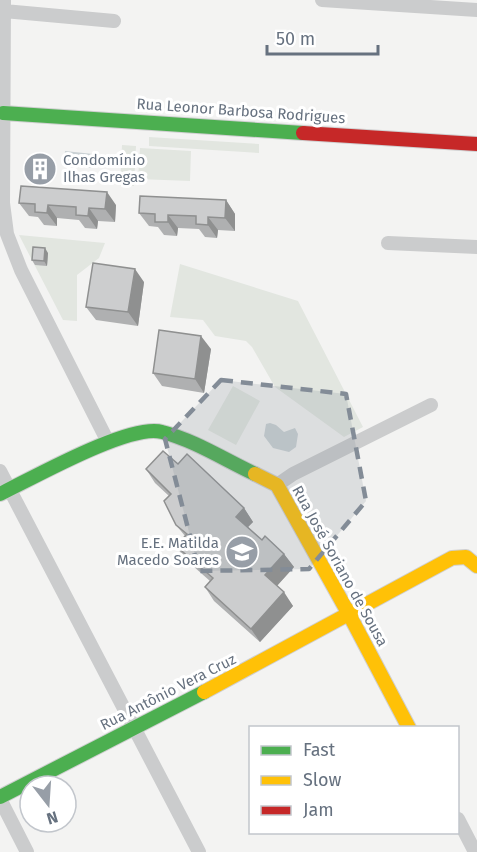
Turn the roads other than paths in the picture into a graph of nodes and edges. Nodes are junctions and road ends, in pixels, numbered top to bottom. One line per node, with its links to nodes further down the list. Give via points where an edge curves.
1 (322, 0): 3 (street)
2 (4, 6): 4 (street); 5 (street)
3 (477, 10)
4 (114, 21)
5 (3, 112): 6 (street, Rua Leonor Barbosa Rodrigues); 10 (street, via 7,234 21,270)
6 (477, 144)
7 (388, 243): 8 (street)
8 (477, 247)
9 (431, 405): 12 (street)
10 (108, 442): 12 (street, Rua José Soriano de Sousa, via 136,432 160,431); 13 (street, Rua José Soriano de Sousa)
11 (0, 471): 13 (street)
12 (277, 485): 15 (street, Rua José Soriano de Sousa)
13 (5, 491): 17 (street)
14 (477, 566): 15 (street, Rua Antônio Vera Cruz, via 466,557 452,558)
15 (350, 616): 16 (street, Rua José Soriano de Sousa); 17 (street, Rua Antônio Vera Cruz)
16 (408, 726)
17 (133, 729): 18 (street, Rua Antônio Vera Cruz); 21 (street)
18 (0, 798): 20 (street)
19 (459, 821): 22 (street)
20 (27, 852)
21 (199, 852)
22 (476, 852)

